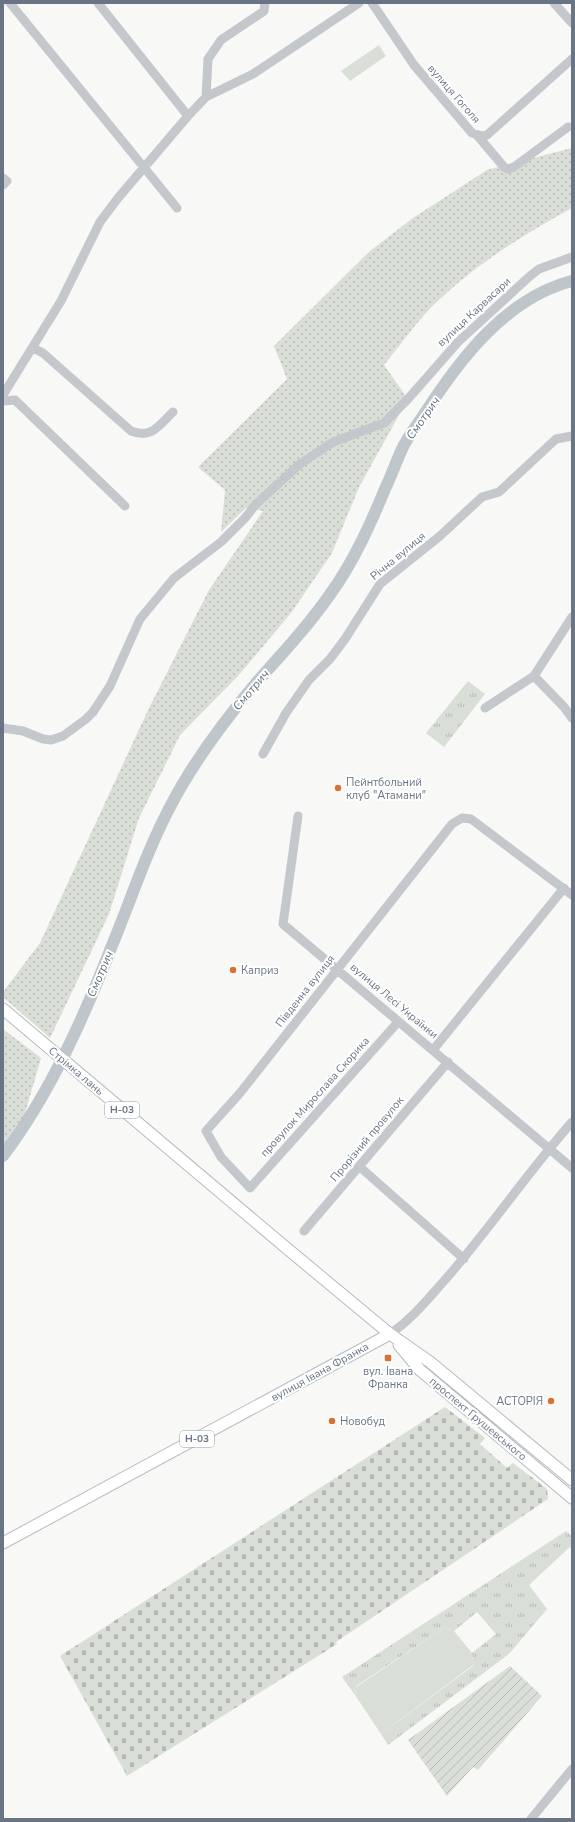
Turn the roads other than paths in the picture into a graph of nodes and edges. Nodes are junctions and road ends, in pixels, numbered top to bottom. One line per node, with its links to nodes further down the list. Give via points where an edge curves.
1 (10, 3): 14 (street)
2 (98, 3): 11 (street)
3 (274, 3): 7 (street)
4 (359, 3): 10 (street, via 253,74)
5 (372, 3): 13 (street, вулиця Гоголя, via 414,65 472,133)
6 (554, 3): 8 (street)
7 (264, 7): 10 (street, via 221,40 208,59)
8 (572, 23)
9 (572, 59): 13 (street, вулиця Гоголя, via 487,135)
10 (206, 97): 11 (street)
11 (188, 116): 14 (street)
12 (568, 127): 13 (street, via 508,169)
13 (477, 135)
14 (144, 169): 17 (street); 19 (street, via 100,222 61,300)
15 (3, 178): 16 (street, via 7,181)
16 (3, 185)
17 (177, 208)
18 (572, 256): 31 (street, вулиця Карвасари, via 539,269 530,276 458,342 384,423 333,442 300,464 256,504 246,518 221,542 174,578 140,619 104,696 93,712 81,723 51,740)
19 (33, 348): 20 (street); 22 (street, via 43,353 131,431 142,435 152,432)
20 (3, 396)
21 (3, 401): 24 (street, via 14,400)
22 (173, 412)
23 (572, 436): 32 (street, Річна вулиця, via 556,439 498,492 482,497 440,536 380,584 345,639 309,680 286,713)
24 (125, 506)
25 (572, 617): 27 (street)
26 (572, 630): 27 (street)
27 (560, 635): 28 (street)
28 (534, 676): 29 (street); 30 (street)
29 (485, 708)
30 (572, 718)
31 (3, 728)
32 (264, 754)
33 (298, 816): 36 (street, вулиця Лесі Українки, via 283,924)
34 (564, 888): 35 (street); 36 (street, Південна вулиця, via 471,819 462,818 452,824); 39 (street)
35 (572, 895)
36 (338, 970): 38 (street, вулиця Лесі Українки); 45 (street, Південна вулиця, via 240,1093 206,1131 221,1157)
37 (3, 1009): 46 (main road, Стрімка лань / Н-03)
38 (398, 1022): 39 (street, вулиця Лесі Українки); 45 (street, провулок Мирослава Скорика)
39 (433, 1050): 40 (street, вулиця Лесі Українки)
40 (448, 1062): 42 (street, вулиця Лесі Українки); 43 (street, Прорізний провулок)
41 (572, 1122): 42 (street, вулиця Івана Франка)
42 (549, 1149): 44 (street, вулиця Лесі Українки); 48 (street, вулиця Івана Франка)
43 (360, 1167): 47 (street, Прорізний провулок); 48 (street)
44 (572, 1168)
45 (250, 1188)
46 (241, 1210): 49 (main road, проспект Грушевського / Н-03)
47 (304, 1231)
48 (464, 1258): 49 (street, вулиця Івана Франка, via 407,1322)
49 (390, 1334): 50 (main road, проспект Грушевського, via 430,1362); 51 (main road, проспект Грушевського, via 420,1370); 52 (main road, вулиця Івана Франка / Н-03)
50 (572, 1480)
51 (572, 1498)
52 (3, 1543)
53 (572, 1769): 54 (street)
54 (531, 1819)

